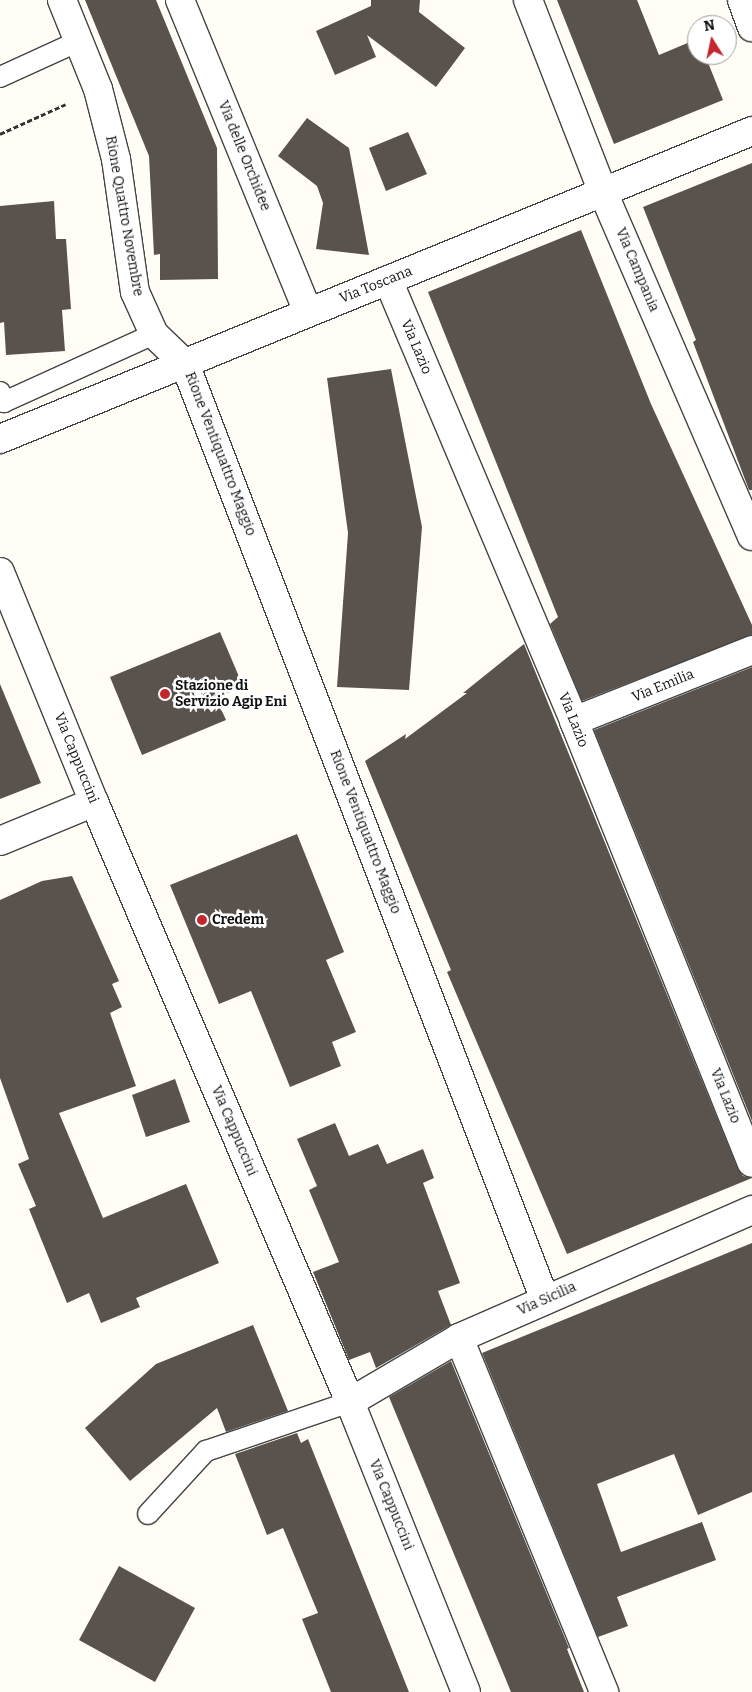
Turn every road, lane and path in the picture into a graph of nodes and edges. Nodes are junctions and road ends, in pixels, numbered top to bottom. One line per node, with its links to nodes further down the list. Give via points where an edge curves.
1 (62, 0): 6 (street, Rione Quattro Novembre)
2 (180, 0): 13 (street, Via delle Orchidee)
3 (528, 0): 11 (street, Via Campania)
4 (742, 0): 5 (street)
5 (752, 27)
6 (78, 41): 7 (lane); 8 (street, Rione Quattro Novembre)
7 (0, 77)
8 (98, 89): 10 (path); 14 (street, Rione Quattro Novembre, via 116,159 135,292)
9 (752, 131): 11 (street, Via Toscana)
10 (0, 134)
11 (602, 190): 12 (street, Via Toscana); 18 (street, Via Campania)
12 (388, 280): 13 (street, Via Toscana); 21 (street, Via Lazio)
13 (308, 312): 15 (street, Via Toscana)
14 (154, 334): 15 (street, Rione Quattro Novembre); 16 (lane, via 4,402)
15 (185, 364): 17 (street, Via Toscana); 26 (street, Rione Ventiquattro Maggio)
16 (0, 392)
17 (0, 439)
18 (752, 536)
19 (0, 572): 22 (street, Via Cappuccini)
20 (752, 650): 21 (street, Via Emilia)
21 (574, 721): 24 (street, Via Lazio)
22 (94, 802): 23 (street); 28 (street, Via Cappuccini)
23 (0, 841)
24 (752, 1163)
25 (752, 1210): 26 (street, Via Sicilia)
26 (545, 1300): 27 (street, Via Sicilia)
27 (459, 1338): 28 (street, Via Sicilia); 31 (street)
28 (350, 1402): 29 (lane, via 206,1452); 30 (street, Via Cappuccini)
29 (148, 1514)
30 (466, 1692)
31 (604, 1692)

